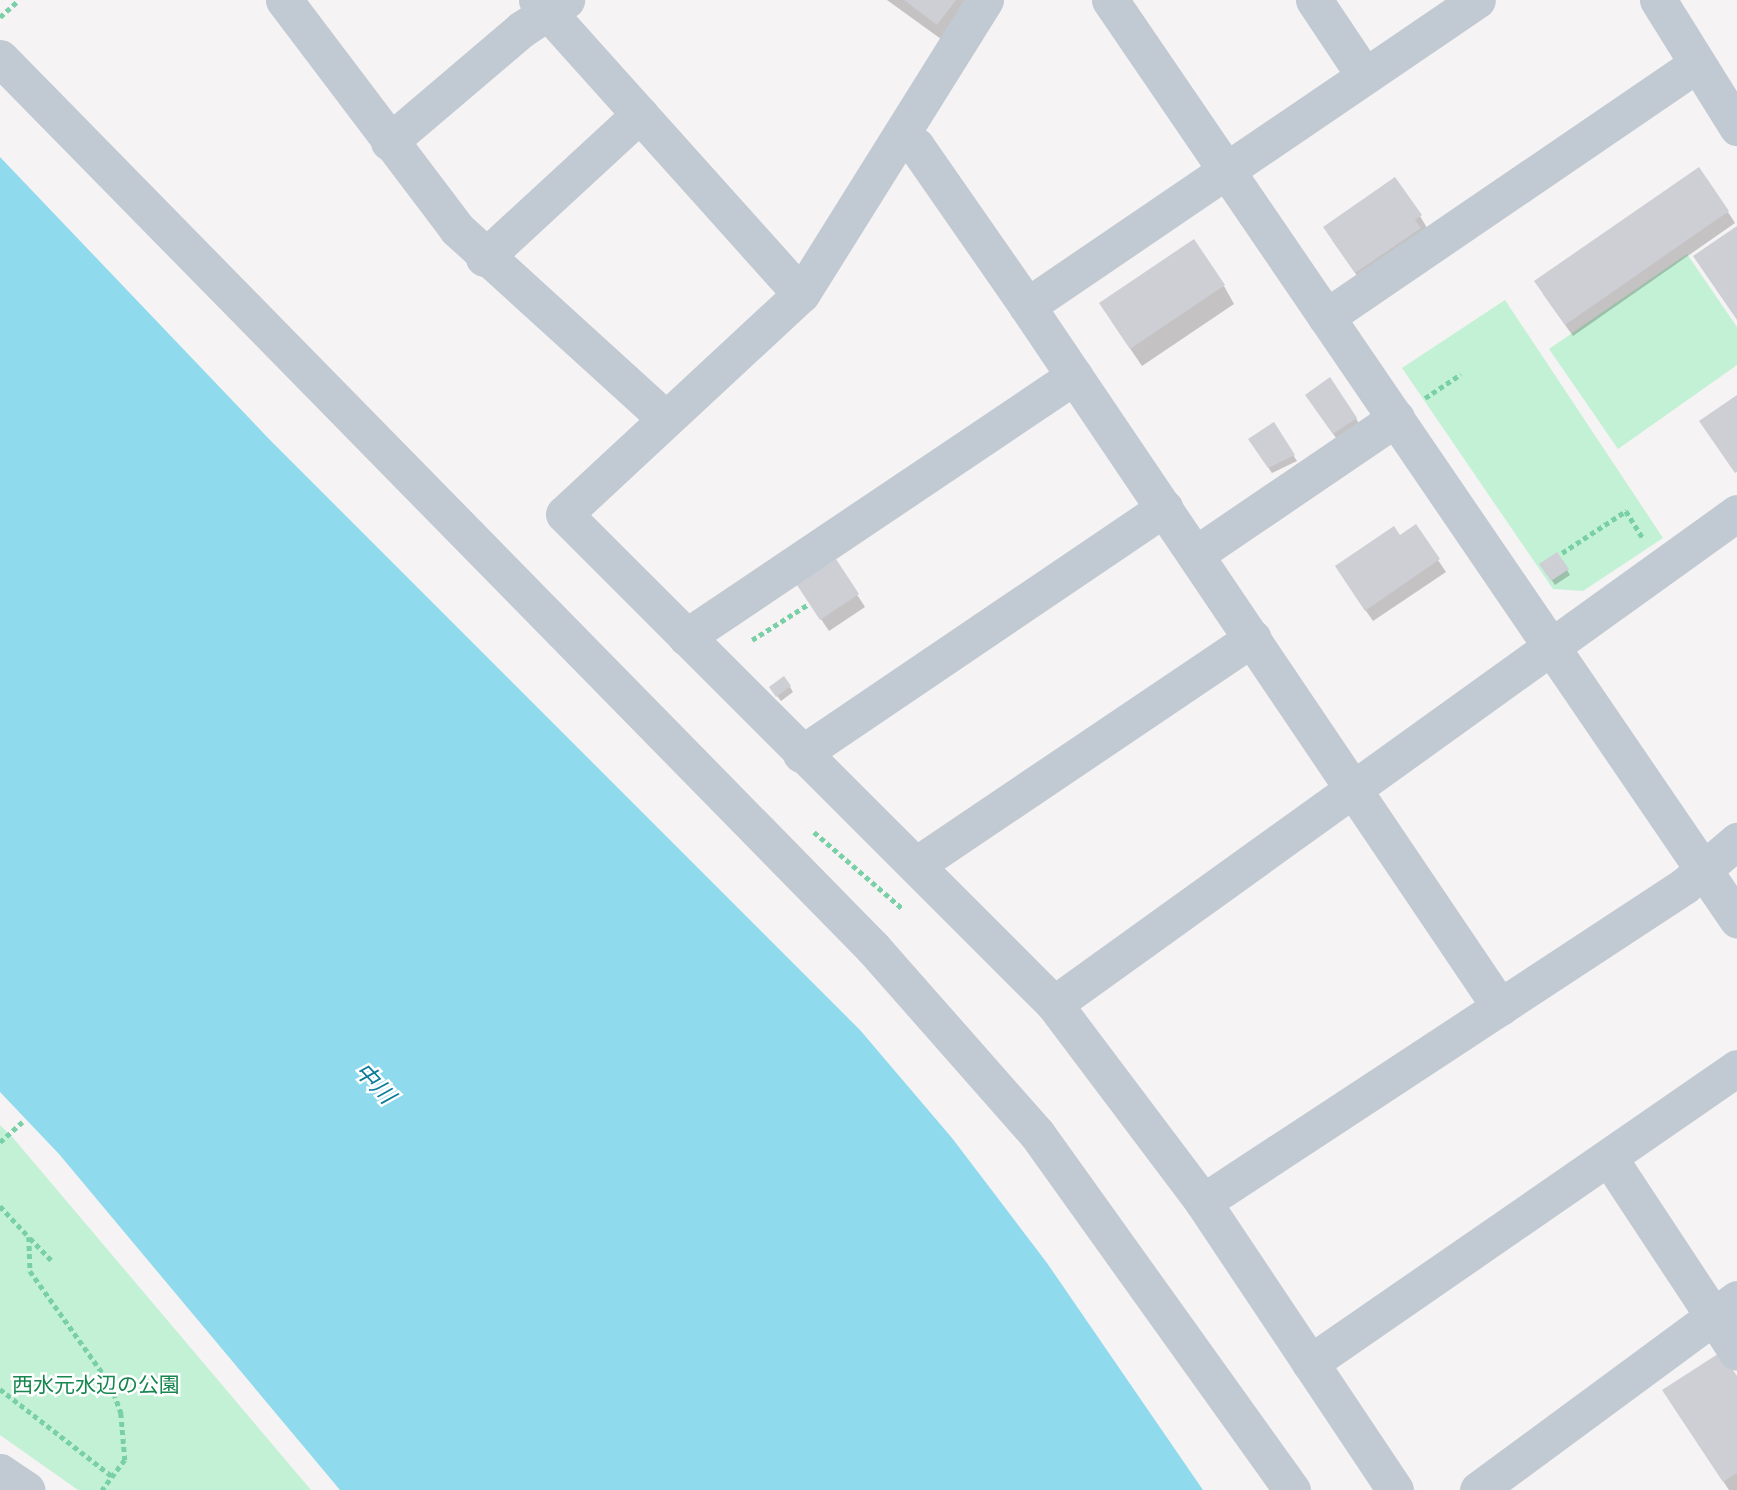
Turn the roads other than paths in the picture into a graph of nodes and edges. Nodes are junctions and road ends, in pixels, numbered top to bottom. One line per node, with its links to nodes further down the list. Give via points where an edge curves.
1 (284, 0): 14 (street)
2 (985, 0): 13 (street)
3 (1110, 0): 15 (street)
4 (1314, 0): 10 (street)
5 (1477, 0): 10 (street)
6 (1658, 0): 9 (street)
7 (550, 4): 11 (street); 14 (street)
8 (0, 58): 45 (street, via 873,948 1037,1135)
9 (1697, 64): 12 (street); 19 (street)
10 (1364, 75): 15 (street)
11 (640, 114): 16 (street); 17 (street)
12 (1737, 127)
13 (901, 136): 17 (street); 18 (street, via 916,146)
14 (389, 142): 16 (street)
15 (1227, 171): 18 (street); 19 (street)
16 (484, 258): 22 (street)
17 (801, 294): 22 (street)
18 (1027, 306): 20 (street)
19 (1326, 317): 21 (street)
20 (1074, 376): 23 (street); 26 (street)
21 (1408, 410): 25 (street); 28 (street)
22 (665, 418): 26 (street, via 564,514)
23 (1164, 508): 25 (street); 29 (street)
24 (1737, 513): 28 (street)
25 (1196, 554): 27 (street)
26 (686, 637): 29 (street)
27 (1253, 638): 30 (street); 32 (street)
28 (1552, 645): 30 (street); 33 (street)
29 (800, 754): 32 (street)
30 (1354, 786): 35 (street); 36 (street)
31 (1737, 841): 33 (street)
32 (916, 865): 35 (street)
33 (1702, 869): 34 (street); 36 (street, via 1684,886)
34 (1737, 919)
35 (1054, 1004): 39 (street)
36 (1500, 1007): 39 (street)
37 (1737, 1068): 38 (street)
38 (1609, 1158): 40 (street); 42 (street)
39 (1203, 1202): 42 (street)
40 (1725, 1308): 41 (street); 47 (street)
41 (1737, 1352)
42 (1310, 1363): 46 (street)
43 (0, 1472): 44 (street)
44 (27, 1490)
45 (1292, 1490)
46 (1395, 1490)
47 (1478, 1490)

